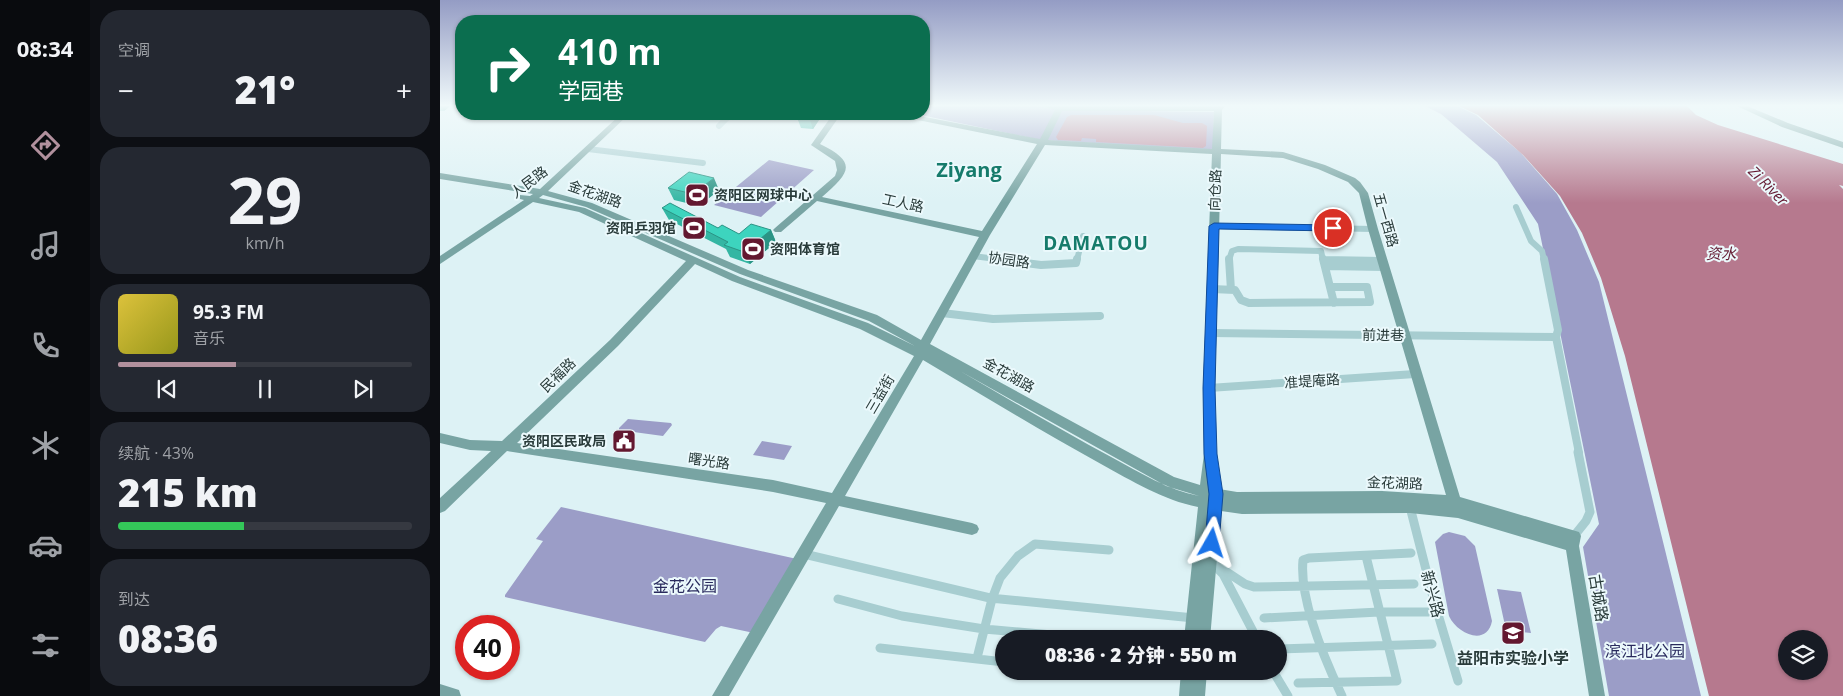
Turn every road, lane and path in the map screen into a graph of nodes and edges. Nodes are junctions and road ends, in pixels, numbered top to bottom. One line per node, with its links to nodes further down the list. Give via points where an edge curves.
1 (599, 138): 10 (street, 人民路)
2 (820, 138): 16 (street, via 815,145 840,160 842,170 839,177)
3 (1013, 138): 8 (street)
4 (1016, 138): 8 (street)
5 (1045, 138): 8 (street, 三益街)
6 (1218, 138): 11 (street, 向仓路)
7 (1824, 138): 9 (street)
8 (1042, 144): 11 (street, 五一西路); 21 (street, 三益街)
9 (1843, 145)
10 (588, 149): 12 (street); 15 (street, 人民路)
11 (1217, 154): 18 (street, 向仓路); 19 (street, 五一西路, via 1288,158 1357,184 1365,197)
12 (703, 163)
13 (440, 176): 15 (street, 金花湖路)
14 (440, 183): 15 (street)
15 (536, 195): 24 (street, via 582,210); 25 (street, 人民路); 37 (street, 金花湖路, via 590,205 744,272 874,318)
16 (816, 198): 20 (street); 21 (street, 工人路)
17 (1516, 207): 36 (street, via 1531,241 1542,251 1558,330)
18 (1214, 226): 19 (street); 29 (street, 向仓路)
19 (1372, 229): 27 (street, 五一西路)
20 (778, 230)
21 (985, 235): 23 (street, 三益街)
22 (1083, 236): 23 (street, 协园路, via 1076,263 1041,265)
23 (973, 256): 32 (street, 三益街)
24 (693, 260): 37 (street); 41 (street, 民福路, via 614,343)
25 (440, 261)
26 (1324, 263): 27 (street); 28 (street); 30 (street, via 1321,251 1238,249 1229,257)
27 (1383, 264): 35 (street, 五一西路)
28 (1330, 287): 31 (street); 31 (street, via 1367,287 1370,302)
29 (1212, 289): 30 (street); 34 (street, 向仓路)
30 (1231, 290): 31 (street, via 1249,303)
31 (1334, 303)
32 (942, 313): 33 (street, via 993,319); 37 (street, 三益街)
33 (1100, 316)
34 (1211, 333): 35 (street, 前进巷); 39 (street, 向仓路)
35 (1405, 335): 36 (street, 前进巷); 38 (street, 五一西路)
36 (1556, 337): 48 (street, via 1590,512)
37 (923, 350): 42 (street, 三益街); 43 (street, via 1074,442 1159,489 1185,499)
38 (1416, 374): 39 (street, 准堤庵路); 46 (street, 五一西路)
39 (1209, 388): 43 (street, 向仓路)
40 (440, 438): 41 (street, 曙光路, via 470,445)
41 (505, 446): 42 (street, 曙光路, via 774,486); 44 (street, 民福路)
42 (837, 499): 47 (street, 曙光路); 51 (street, 三益街)
43 (1211, 499): 45 (street, via 1242,508); 46 (street, 金花湖路, via 1382,497); 53 (street, 向仓路); 62 (street, 向仓路)
44 (440, 507)
45 (1410, 507): 46 (street); 79 (street, 新兴路)
46 (1456, 507): 48 (street)
47 (972, 529)
48 (1573, 541): 90 (street, 古城路)
49 (1109, 550): 57 (street, via 1035,544 1006,570)
50 (1411, 553): 52 (street)
51 (804, 554): 57 (street); 84 (street, 三益街)
52 (1366, 556): 55 (street); 56 (street, via 1302,560)
53 (1210, 561): 56 (street, via 1254,587); 66 (street, 向仓路); 67 (street, via 1223,574)
54 (1414, 584): 55 (street)
55 (1373, 585): 56 (street); 59 (street)
56 (1304, 586): 61 (street)
57 (992, 598): 62 (street); 64 (street)
58 (838, 599): 64 (street, via 902,616)
59 (1379, 612): 60 (street); 61 (street); 70 (street)
60 (1429, 612)
61 (1313, 615): 63 (street); 71 (street)
62 (1194, 618): 65 (street, 向仓路)
63 (1264, 618)
64 (984, 630): 68 (street); 74 (street)
65 (1193, 630)
66 (1203, 630)
67 (1252, 630)
68 (995, 631)
69 (1432, 644): 70 (street)
70 (1387, 645): 71 (street); 80 (street, via 1397,681)
71 (1321, 647): 73 (street); 80 (street)
72 (880, 648): 74 (street)
73 (1287, 649)
74 (977, 658): 75 (street)
75 (995, 661)
76 (1188, 680): 86 (street)
77 (1198, 680): 87 (street)
78 (1279, 680): 88 (street)
79 (1458, 680)
80 (1336, 682): 81 (street); 89 (street)
81 (1298, 683)
82 (440, 692): 83 (street)
83 (453, 696)
84 (721, 696): 85 (street)
85 (725, 696)
86 (1187, 696)
87 (1197, 696)
88 (1288, 696)
89 (1342, 696)
90 (1597, 696)

